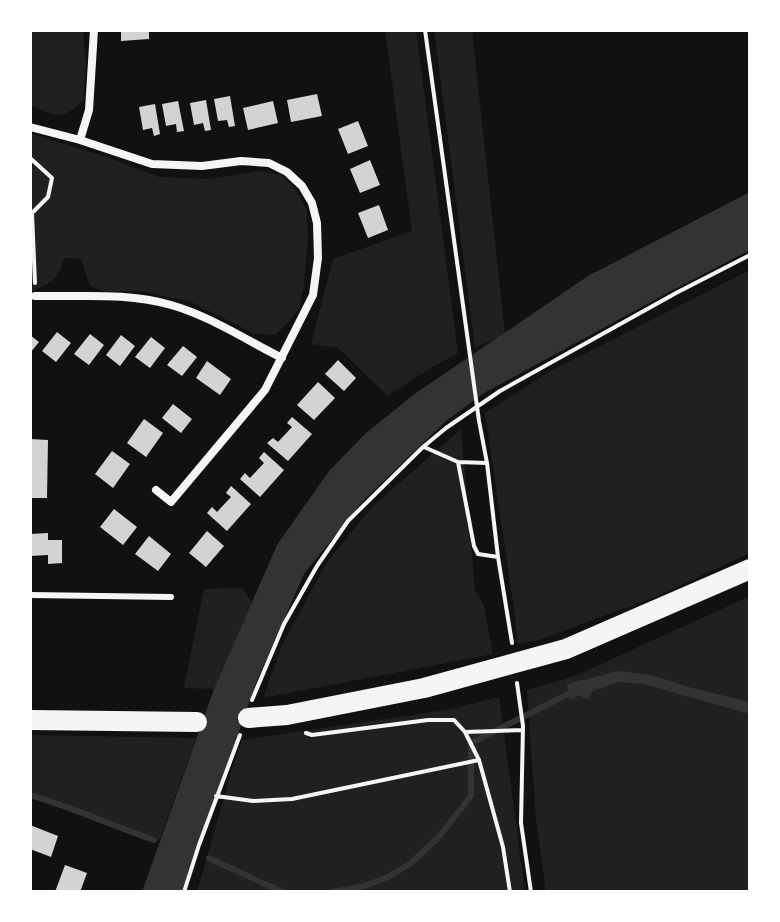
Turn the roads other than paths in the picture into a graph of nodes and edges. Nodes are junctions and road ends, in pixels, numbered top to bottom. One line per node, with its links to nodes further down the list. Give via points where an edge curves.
1 (94, 30): 3 (street, via 89,110)
2 (30, 127): 3 (street)
3 (80, 140): 5 (street, via 152,164 269,163 302,186 317,223 318,258 313,295)
4 (35, 296): 5 (street, via 129,298 170,305)
5 (282, 358): 6 (street, via 265,390 171,502)
6 (156, 490)
7 (750, 569): 10 (main road, via 566,649 424,688)
8 (30, 595): 9 (lane)
9 (171, 597)
10 (248, 718)
11 (30, 720): 12 (main road)
12 (197, 722)

